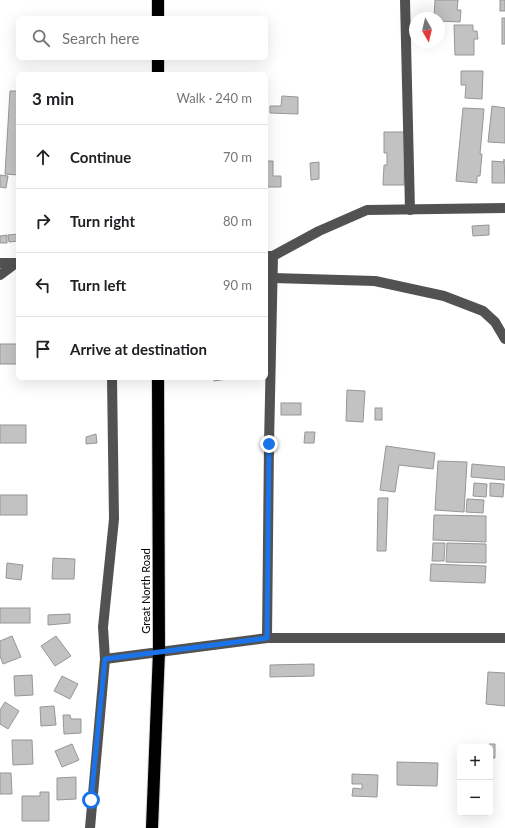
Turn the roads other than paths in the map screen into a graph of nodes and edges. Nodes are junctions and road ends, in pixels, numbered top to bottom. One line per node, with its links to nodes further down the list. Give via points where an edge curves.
1 (158, 0): 3 (highway)
2 (405, 0): 7 (street)
3 (158, 16)
4 (158, 60): 5 (highway)
5 (158, 72)
6 (505, 208): 7 (street)
7 (410, 210): 8 (street, via 366,210)
8 (270, 256): 13 (street)
9 (0, 262): 10 (street)
10 (16, 263)
11 (16, 264): 12 (street)
12 (0, 275)
13 (273, 278): 14 (street, via 375,281 444,296 483,311 495,322); 17 (street)
14 (505, 339)
15 (112, 380): 20 (street, via 114,519 103,627)
16 (158, 380): 19 (highway, Great North Road)
17 (267, 638): 18 (street); 19 (street)
18 (505, 638)
19 (158, 651): 20 (street); 22 (highway, Great North Road)
20 (105, 659): 21 (street)
21 (90, 828)
22 (152, 828)

